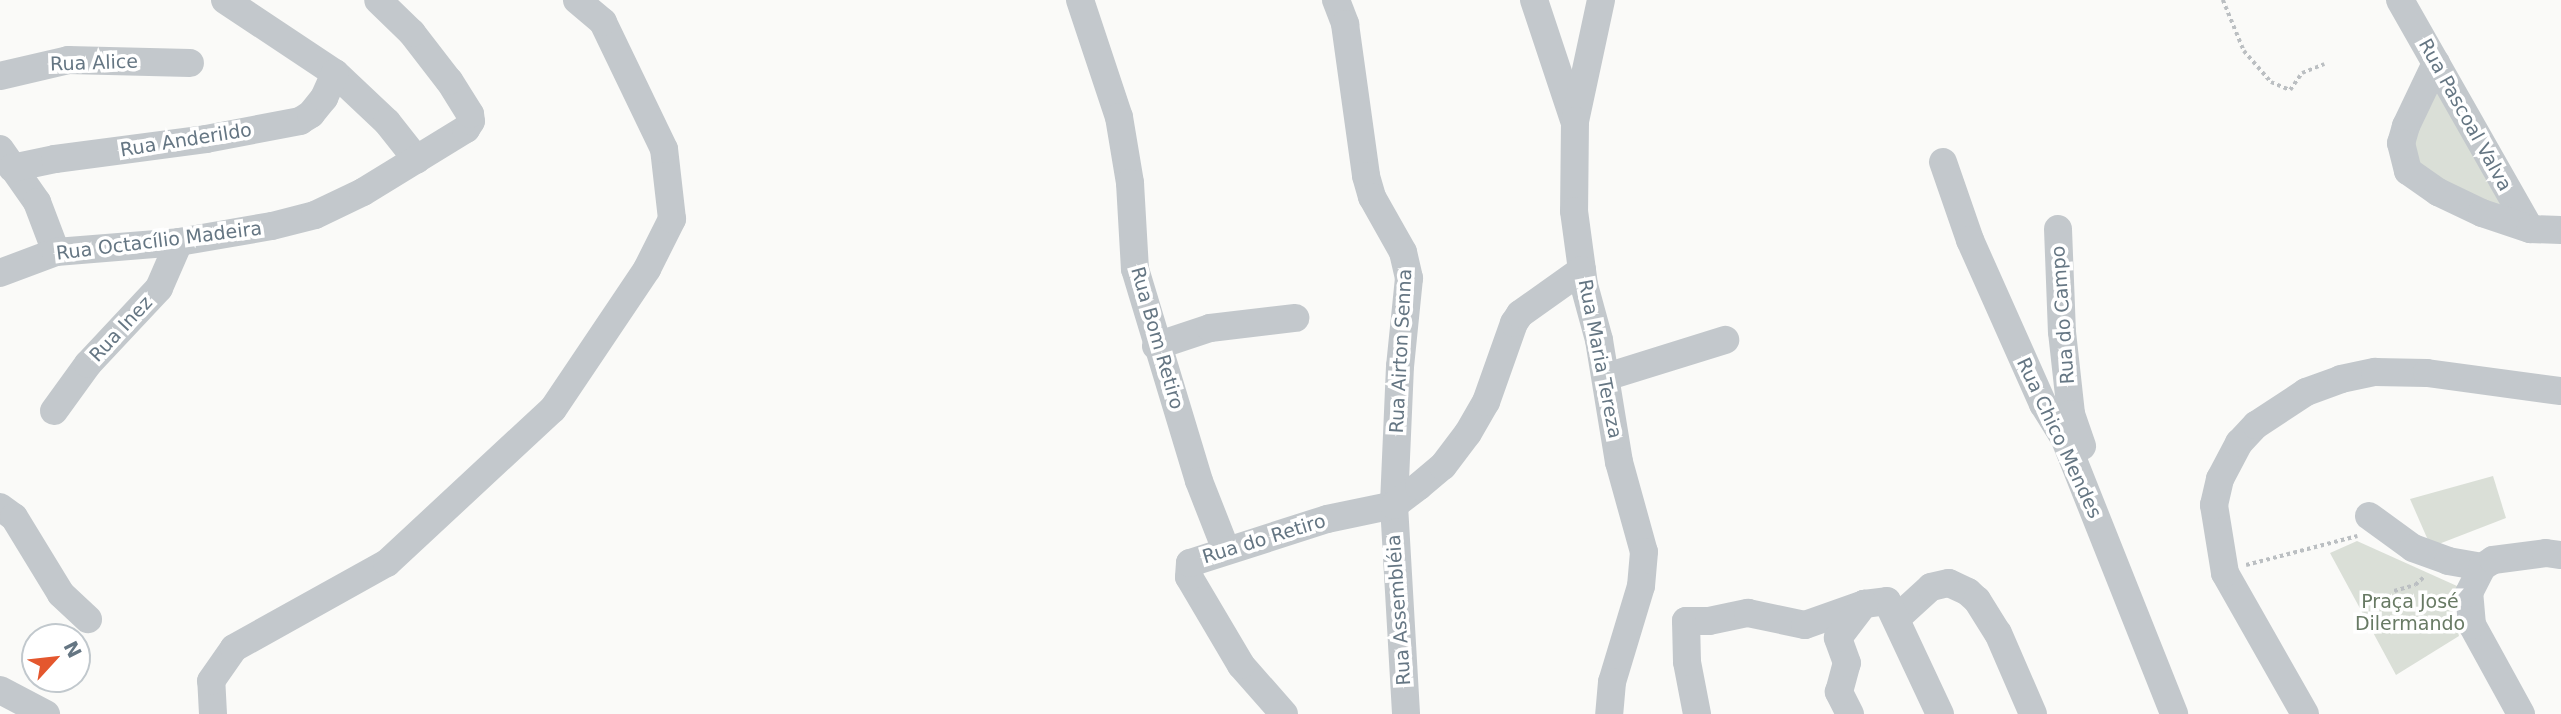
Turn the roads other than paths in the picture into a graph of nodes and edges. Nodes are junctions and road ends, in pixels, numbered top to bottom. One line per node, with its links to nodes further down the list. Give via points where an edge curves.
1 (225, 0): 12 (street)
2 (378, 0): 16 (street, Rua Octacílio Madeira, via 412,33 470,114 466,129)
3 (577, 0): 42 (street, via 603,22 664,149 672,219 647,269 553,409 387,564 234,648 211,681)
4 (1080, 0): 27 (street, Rua Bom Retiro, via 1119,117 1130,183 1135,269)
5 (1315, 0): 9 (street)
6 (1534, 0): 14 (street)
7 (1601, 0): 14 (street, Rua Maria Tereza)
8 (2400, 0): 11 (street, Rua Pascoal Valva)
9 (1340, 12): 31 (street, Rua Airton Senna, via 1366,176 1372,197 1403,252 1409,278)
10 (190, 63): 13 (street, Rua Alice, via 68,60)
11 (2436, 63): 19 (street, Rua Pascoal Valva); 19 (street, via 2401,143 2408,171 2482,213)
12 (335, 73): 15 (street, Rua Anderildo, via 312,114 300,121 55,159); 16 (street, via 379,114)
13 (0, 76)
14 (1575, 121): 24 (street, Rua Maria Tereza, via 1574,211)
15 (6, 159): 22 (street, via 37,202)
16 (416, 160): 21 (street, Rua Octacílio Madeira, via 315,215)
17 (1943, 162): 33 (street, Rua Chico Mendes, via 1970,240 2043,404 2064,438)
18 (2058, 229): 33 (street, Rua do Campo, via 2071,414 2096,487)
19 (2530, 229): 20 (street)
20 (2561, 230)
21 (179, 242): 22 (street, Rua Octacílio Madeira); 30 (street, Rua Inez, via 159,288 88,364)
22 (56, 253): 23 (street, Rua Octacílio Madeira)
23 (6, 265)
24 (1582, 270): 28 (street, Rua Maria Tereza); 31 (street, via 1520,314 1486,402 1468,433 1443,466)
25 (1295, 318): 27 (street, via 1210,328)
26 (1725, 340): 28 (street)
27 (1156, 345): 35 (street, Rua Bom Retiro)
28 (1606, 377): 45 (street, Rua Maria Tereza, via 1619,462 1644,552 1641,586 1612,682)
29 (2561, 391): 51 (street, via 2401,372 2364,374 2306,392 2256,425 2239,443 2220,479 2214,505 2225,573)
30 (54, 411)
31 (1394, 505): 35 (street, Rua do Retiro, via 1327,519); 44 (street, Rua Assembléia)
32 (0, 507): 39 (street, via 14,517 61,594)
33 (2098, 523): 50 (street, Rua Chico Mendes)
34 (2367, 527): 37 (street, via 2448,561)
35 (1226, 550): 43 (street, Rua do Retiro, via 1190,563 1189,577 1241,664)
36 (2561, 555): 37 (street, via 2505,557)
37 (2482, 566): 52 (street, via 2469,593 2472,625)
38 (1883, 608): 46 (street, via 1805,625 1748,613 1686,621 1687,662); 47 (street, via 1838,638 1847,663 1839,692); 48 (street); 49 (street, via 1949,583 1968,592 1998,633)
39 (88, 619)
40 (0, 690): 41 (street)
41 (46, 714)
42 (213, 714)
43 (1284, 714)
44 (1406, 714)
45 (1609, 714)
46 (1697, 714)
47 (1850, 714)
48 (1940, 714)
49 (2033, 714)
50 (2174, 714)
51 (2305, 714)
52 (2521, 714)

